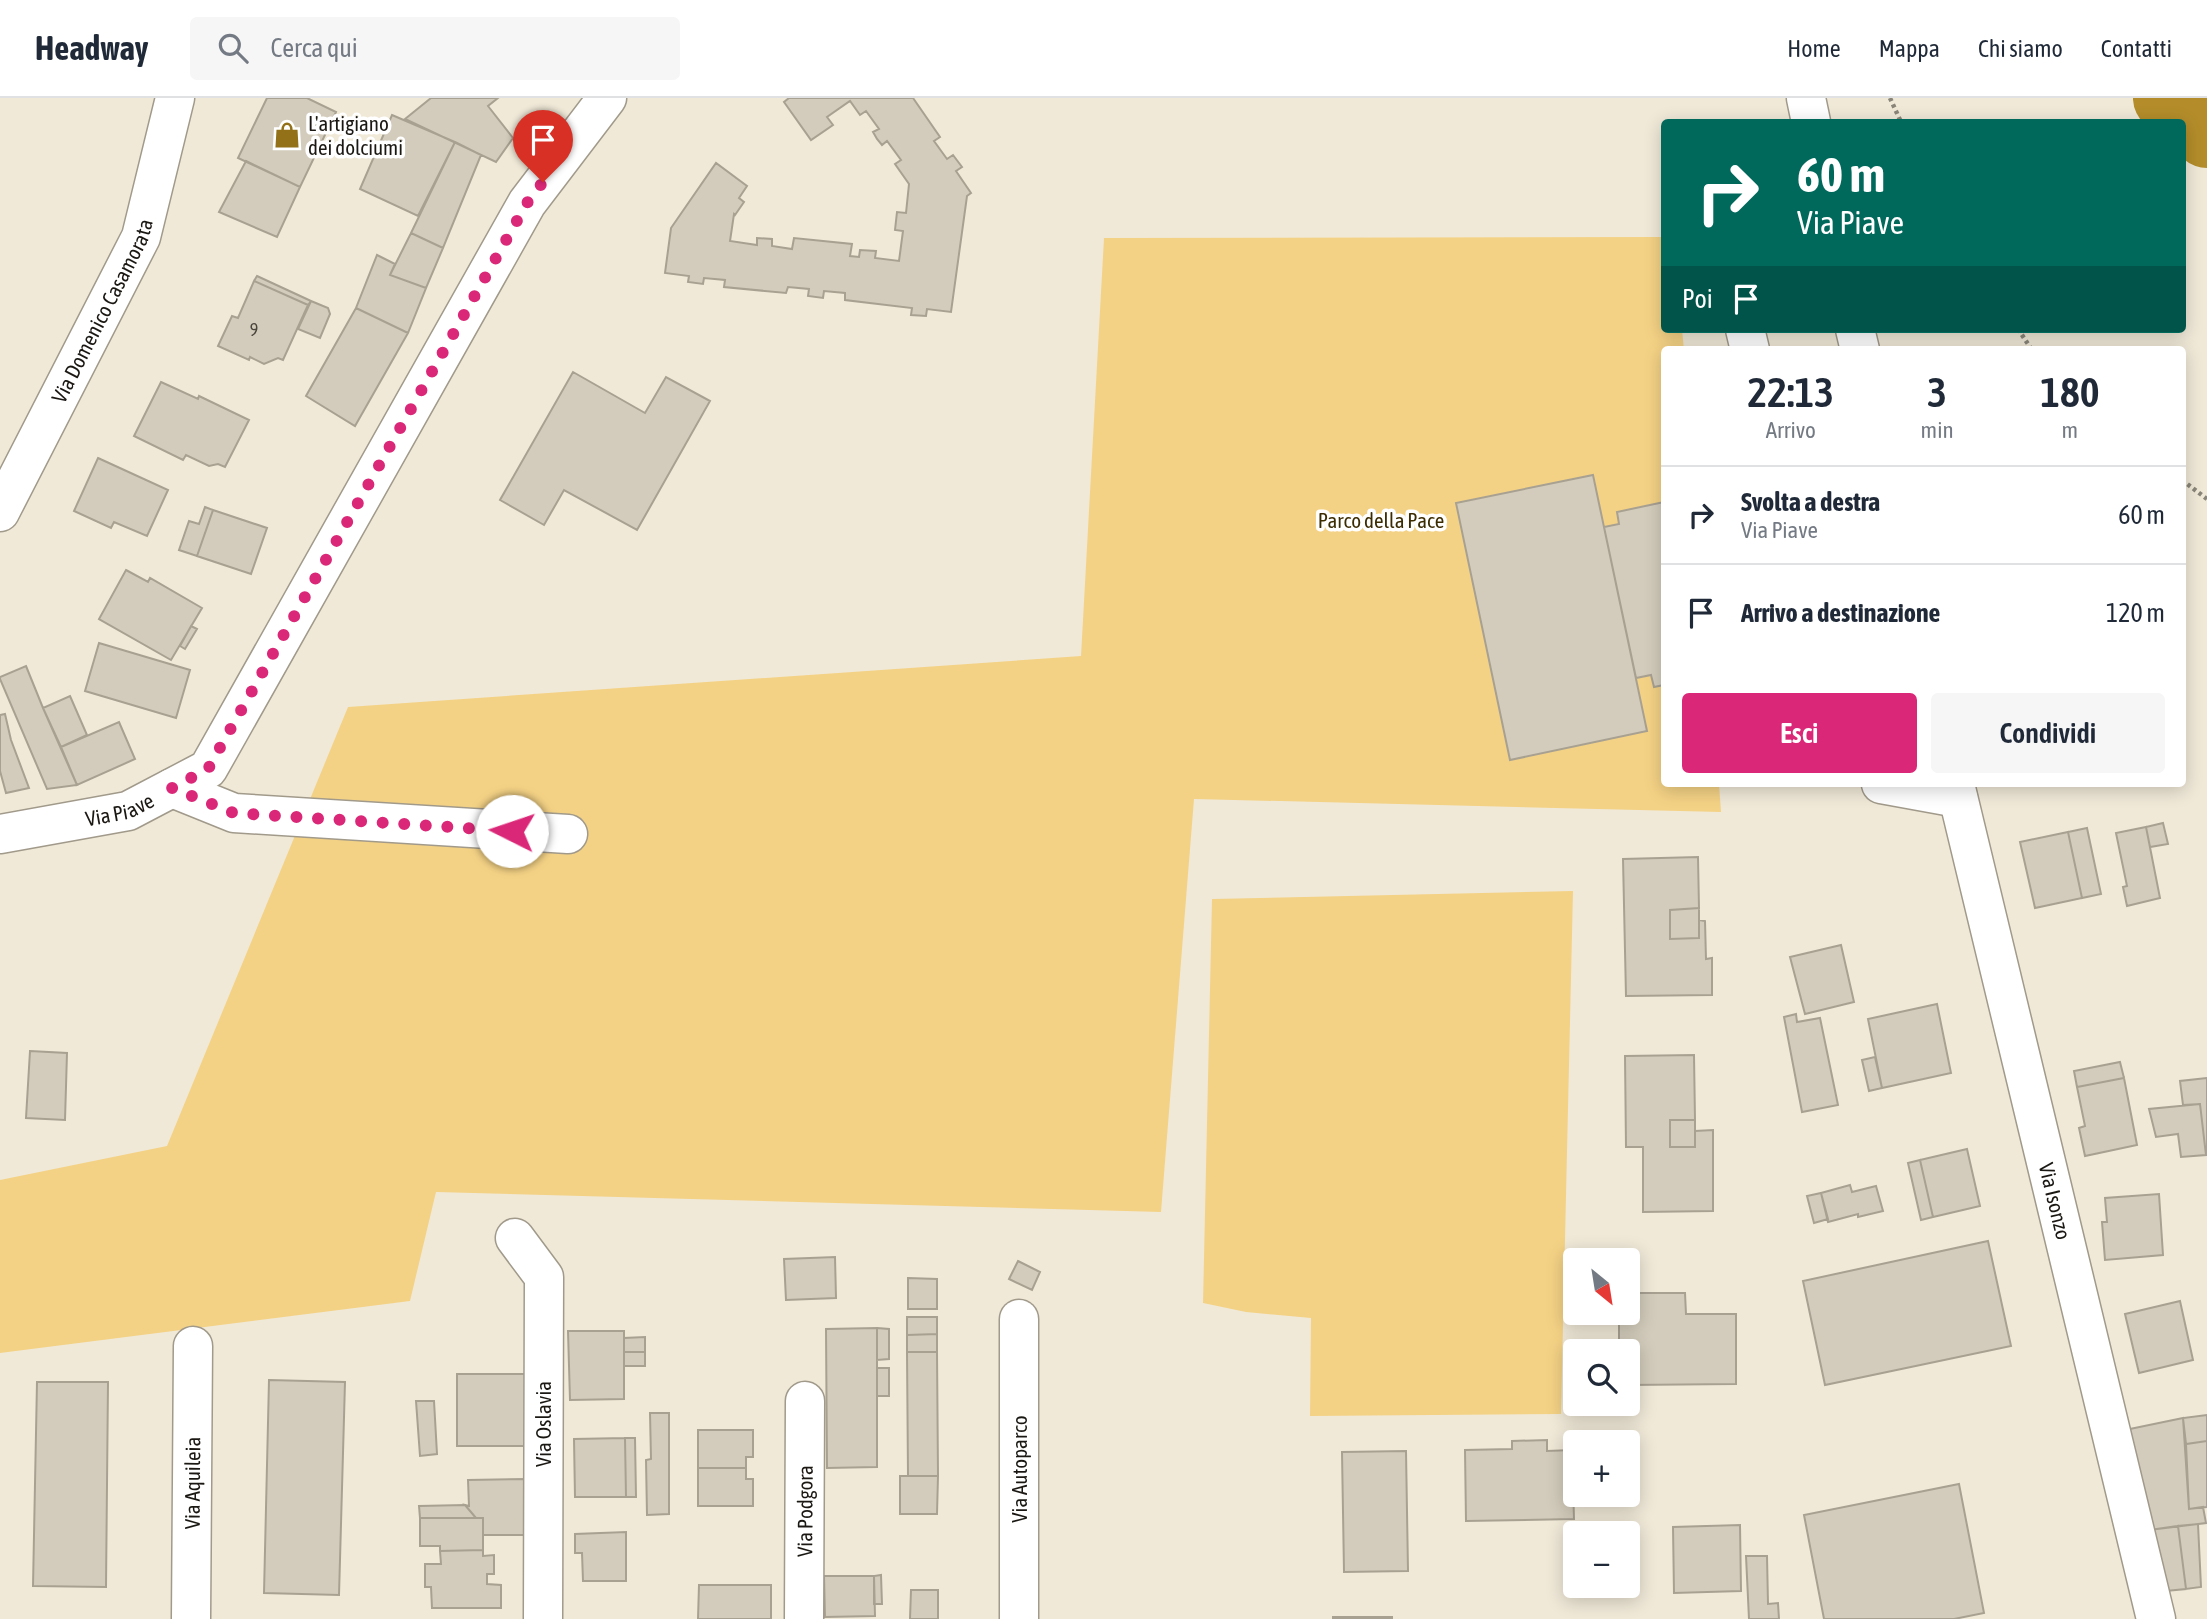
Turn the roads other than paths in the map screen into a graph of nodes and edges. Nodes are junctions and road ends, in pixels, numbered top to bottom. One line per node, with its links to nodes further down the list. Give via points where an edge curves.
1 (175, 98): 5 (street, Via Domenico Casamorata, via 141,237)
2 (607, 98): 7 (street, Via Piave, via 527,203 208,769)
3 (1806, 98): 4 (street)
4 (1810, 119)
5 (0, 512)
6 (1913, 787): 8 (street)
7 (172, 788): 9 (street, Via Piave, via 128,811); 10 (street, via 234,813)
8 (1956, 791): 19 (street, Via Isonzo)
9 (0, 834)
10 (568, 834)
11 (515, 1238): 16 (street, Via Oslavia, via 544,1277)
12 (1019, 1319): 18 (street, Via Autoparco)
13 (193, 1346): 15 (street, Via Aquileia)
14 (805, 1401): 17 (street, Via Podgora)
15 (191, 1619)
16 (543, 1619)
17 (804, 1619)
18 (1019, 1619)
19 (2156, 1619)

